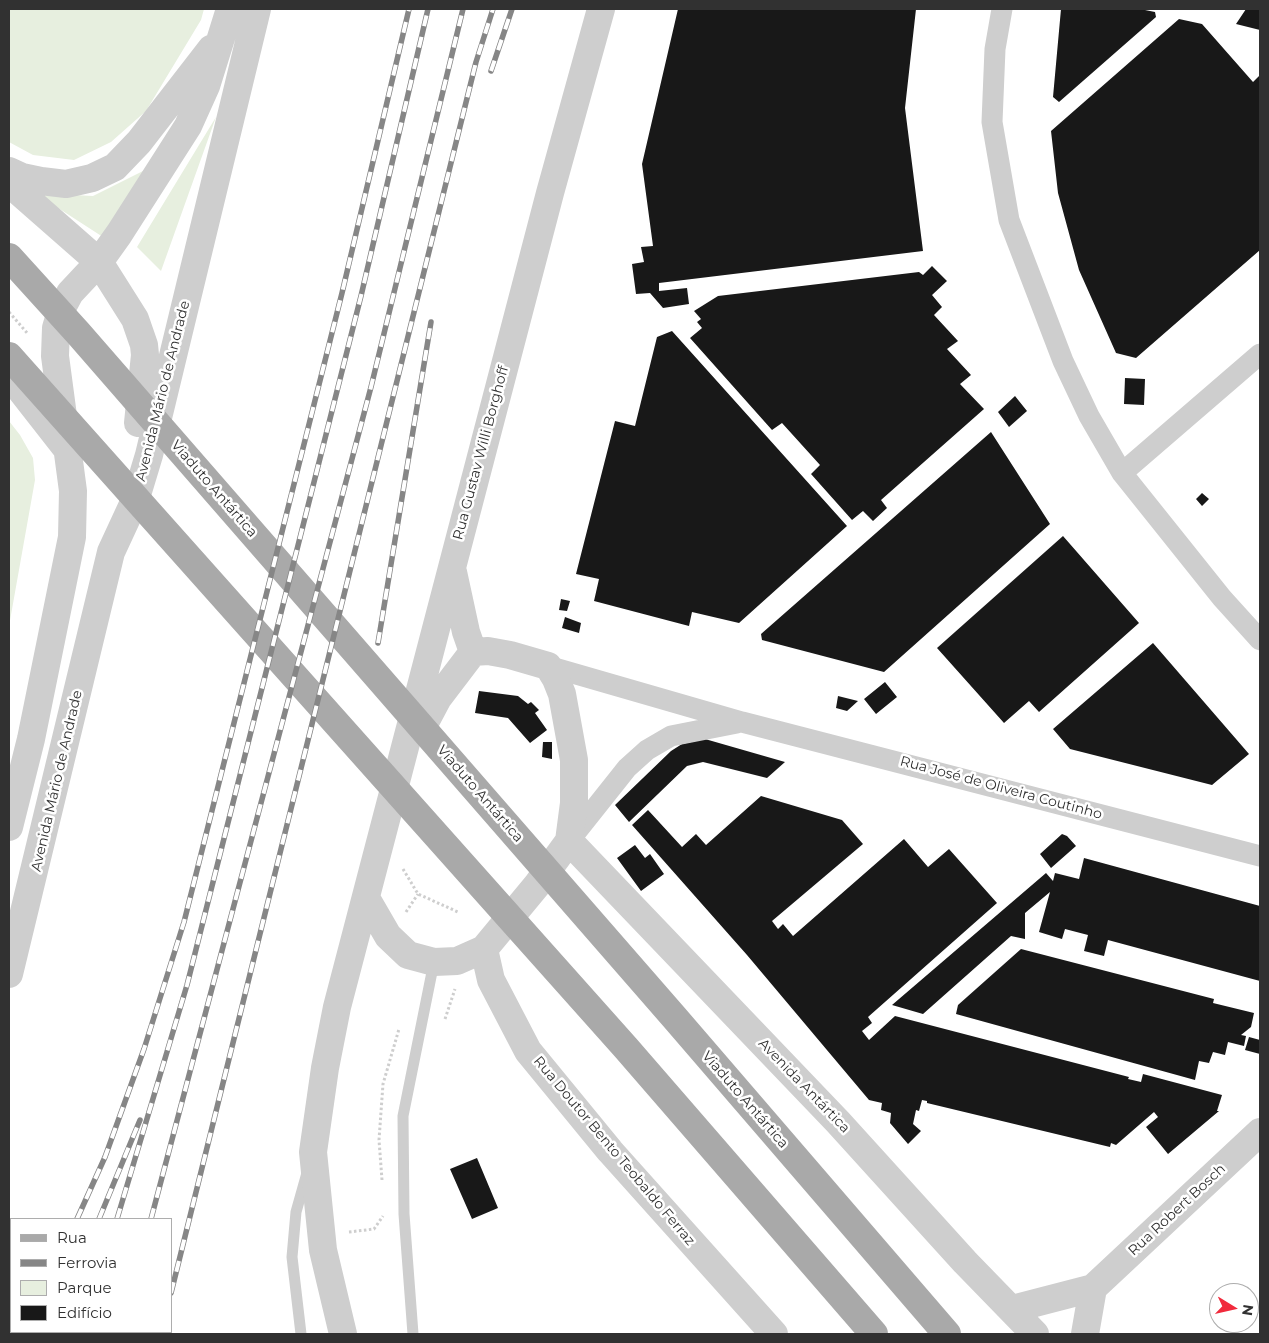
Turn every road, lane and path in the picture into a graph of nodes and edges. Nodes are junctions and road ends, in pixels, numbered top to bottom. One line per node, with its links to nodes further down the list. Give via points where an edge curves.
1 (257, 9): 14 (street, Avenida Mário de Andrade, via 150,455 136,498)
2 (601, 9): 15 (street, Rua Gustav Willi Borghoff)
3 (1002, 9): 13 (street, via 995,49 992,122 1009,220 1063,361 1089,416)
4 (227, 20): 5 (street, via 151,127 116,167 92,178 66,184 32,179); 8 (street, via 206,86 188,126)
5 (9, 171)
6 (9, 183): 8 (street)
7 (9, 257): 41 (main road, Viaduto Antártica, via 85,340)
8 (99, 262): 12 (street, via 70,293 56,328 55,356); 14 (street, via 135,319 144,345 137,436)
9 (1260, 354): 13 (street)
10 (9, 356): 40 (main road, via 626,1048)
11 (9, 375): 12 (street)
12 (66, 448): 21 (street, via 73,491 72,536 31,738)
13 (1122, 473): 16 (street, via 1222,598)
14 (111, 552): 28 (street, Avenida Mário de Andrade)
15 (452, 565): 17 (street); 20 (street, Rua Gustav Willi Borghoff)
16 (1260, 640)
17 (473, 652): 18 (street, via 510,655); 20 (street, via 438,698)
18 (548, 666): 19 (street, Rua José de Oliveira Coutinho); 22 (street, via 562,694 574,760 574,803)
19 (742, 722): 22 (street, Rua José de Oliveira Coutinho, via 671,736 647,750 626,768); 23 (street, Rua José de Oliveira Coutinho)
20 (403, 759): 25 (street, Rua Gustav Willi Borghoff)
21 (9, 827)
22 (569, 841): 27 (street); 35 (street, Avenida Antártica)
23 (1260, 856)
24 (402, 868): 26 (path, via 418,894)
25 (366, 898): 29 (street, via 388,936 408,955); 33 (street, Rua Gustav Willi Borghoff, via 337,1007)
26 (458, 912)
27 (484, 949): 29 (street, via 457,961); 39 (street, Rua Doutor Bento Teobaldo Ferraz, via 491,980 528,1052 610,1151)
28 (11, 961)
29 (434, 962): 38 (lane, via 403,1116 404,1214)
30 (459, 985): 31 (path)
31 (443, 1023)
32 (1260, 1132): 34 (street, Rua Robert Bosch)
33 (313, 1152): 36 (lane, via 296,1212 292,1257); 37 (street, Rua Gustav Willi Borghoff, via 323,1250)
34 (1093, 1288): 35 (street, Rua Robert Bosch); 43 (street)
35 (1012, 1309): 42 (street, Avenida Antártica)
36 (301, 1334)
37 (343, 1334)
38 (413, 1334)
39 (774, 1334)
40 (874, 1334)
41 (947, 1334)
42 (1035, 1334)
43 (1085, 1334)

